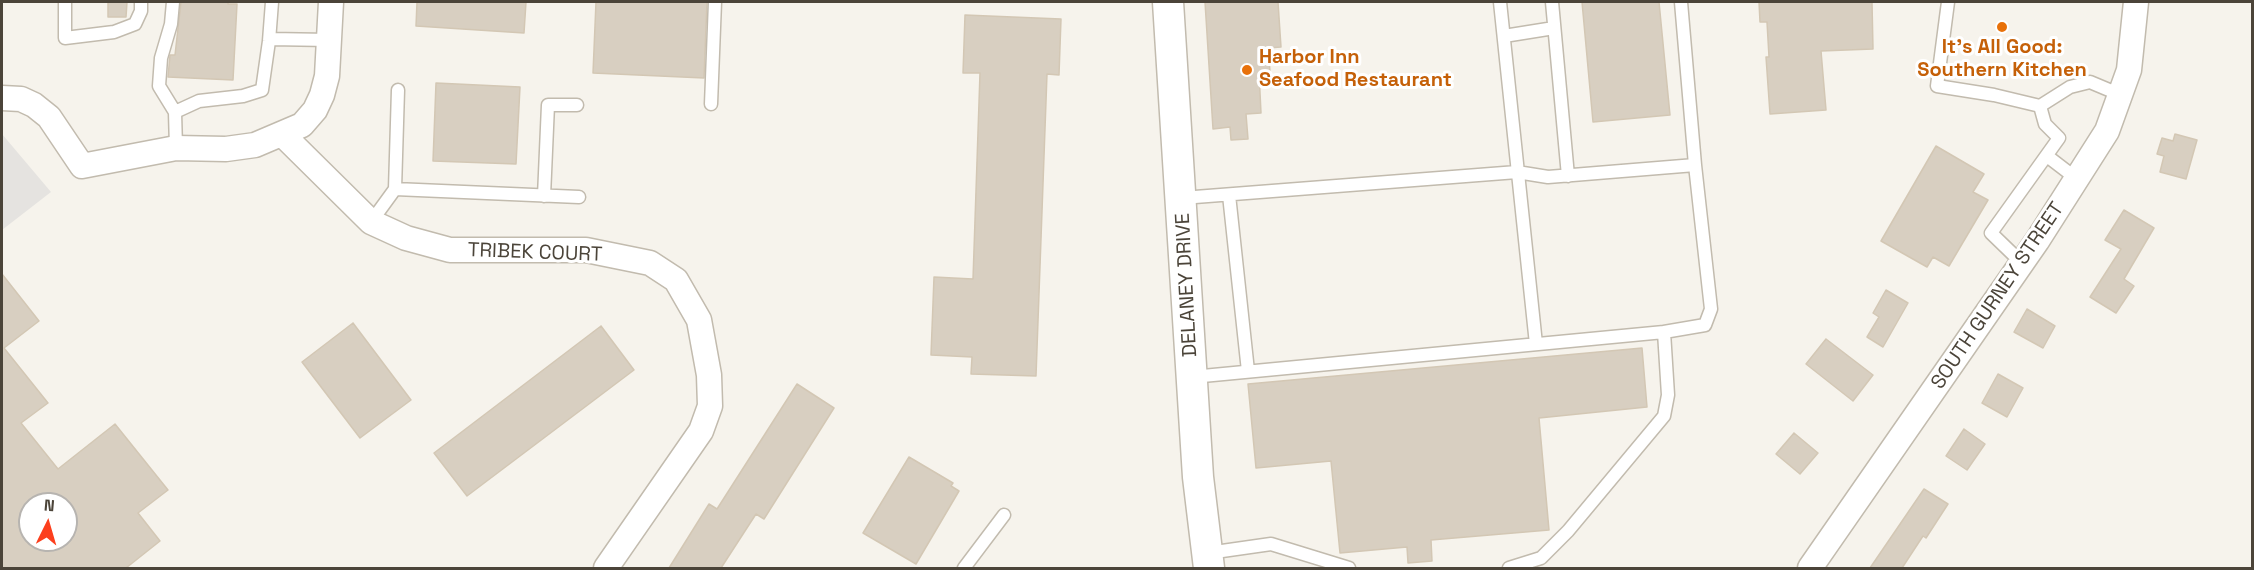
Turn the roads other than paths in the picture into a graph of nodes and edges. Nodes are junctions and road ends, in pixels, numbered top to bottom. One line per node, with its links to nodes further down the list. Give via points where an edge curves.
1 (64, 2): 2 (lane, via 65,38 114,32 135,24)
2 (141, 2)
3 (173, 2): 23 (lane, via 159,86)
4 (272, 2): 15 (lane)
5 (331, 2): 16 (street)
6 (715, 2): 20 (lane)
7 (1168, 2): 35 (street, DELANEY DRIVE)
8 (1500, 2): 14 (lane)
9 (1552, 2): 13 (lane)
10 (1681, 2): 27 (lane)
11 (1948, 2): 22 (lane, via 1937,86)
12 (2136, 2): 18 (street, SOUTH GURNEY STREET, via 2129,70)
13 (1554, 28): 14 (lane); 29 (lane)
14 (1503, 36): 28 (lane)
15 (270, 39): 16 (lane); 23 (lane, via 262,90 199,101)
16 (330, 40): 24 (street, via 327,76 315,110 302,125)
17 (398, 90): 31 (lane)
18 (2121, 95): 22 (lane, via 2090,82 2070,87); 30 (street, SOUTH GURNEY STREET, via 2107,131)
19 (2, 98): 25 (street, via 21,99 49,117 82,166)
20 (711, 104)
21 (576, 105): 32 (lane, via 548,105)
22 (2040, 106): 26 (lane, via 2045,124 2059,138)
23 (175, 112): 25 (lane)
24 (283, 135): 25 (street, via 226,150); 36 (street, TRIBEK COURT)
25 (176, 148)
26 (2047, 156): 30 (lane); 37 (lane, via 1991,233)
27 (1695, 165): 29 (lane); 38 (lane, via 1711,309 1705,325)
28 (1517, 172): 29 (lane); 33 (lane); 39 (lane)
29 (1568, 176)
30 (2077, 179): 37 (street, SOUTH GURNEY STREET)
31 (395, 189): 32 (lane); 36 (lane)
32 (544, 195): 34 (lane)
33 (1229, 195): 35 (lane); 40 (lane)
34 (579, 197)
35 (1182, 198): 41 (street, DELANEY DRIVE)
36 (371, 222): 44 (street, TRIBEK COURT, via 406,238 450,250 586,250 650,263 676,280 699,320 710,406 701,431)
37 (2022, 263): 48 (street, SOUTH GURNEY STREET)
38 (1664, 332): 39 (lane); 47 (lane, via 1668,395 1664,416 1568,531 1540,558)
39 (1536, 344): 40 (lane)
40 (1248, 371): 41 (lane)
41 (1192, 377): 43 (street, DELANEY DRIVE)
42 (1004, 515): 45 (lane)
43 (1208, 561): 46 (lane, via 1271,544)
44 (606, 568)
45 (964, 568)
46 (1349, 568)
47 (1509, 568)
48 (1810, 568)

